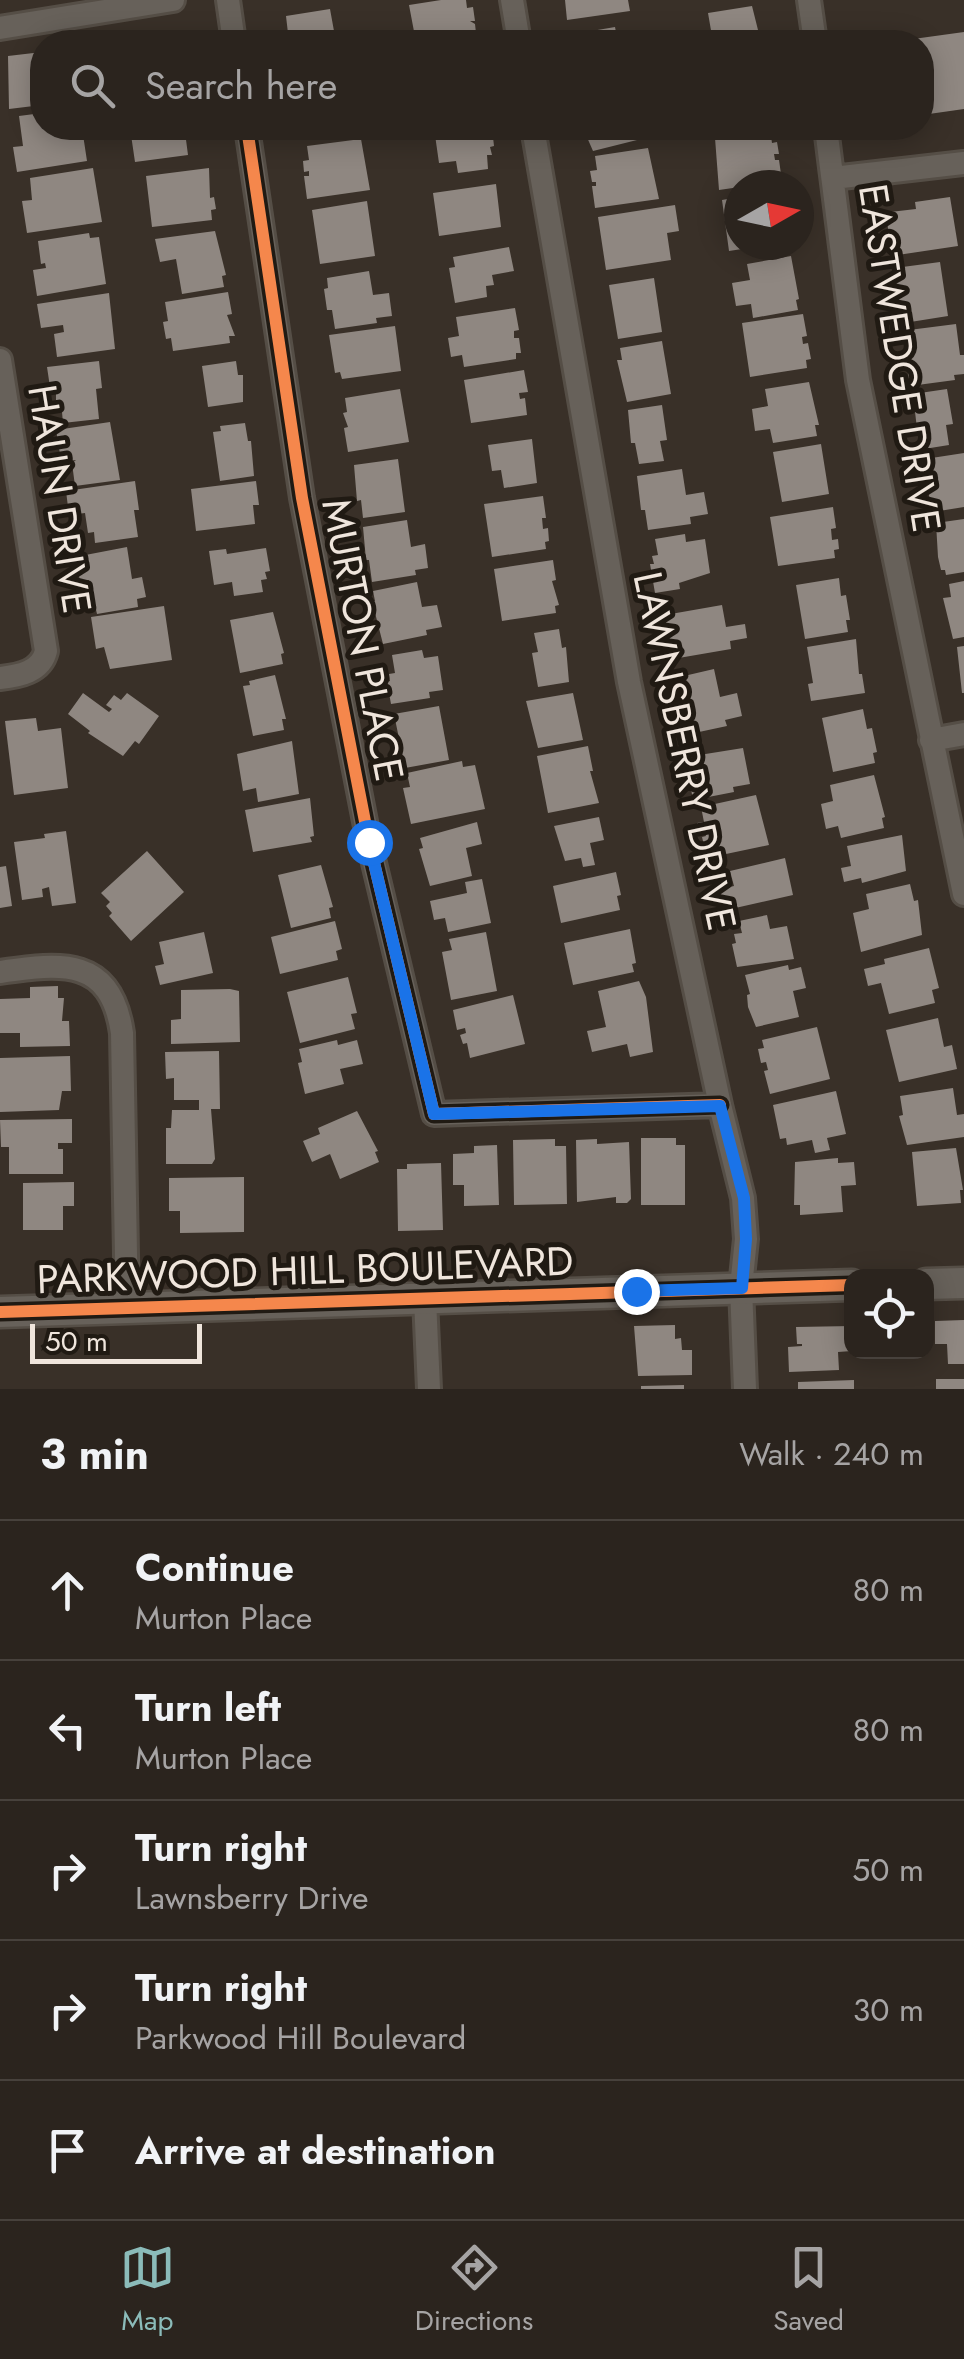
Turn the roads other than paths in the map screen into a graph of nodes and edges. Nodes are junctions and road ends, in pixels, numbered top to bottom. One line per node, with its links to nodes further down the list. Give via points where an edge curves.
1 (173, 0): 5 (street)
2 (228, 0): 6 (street)
3 (512, 0): 7 (street)
4 (810, 0): 8 (street)
5 (0, 28)
6 (232, 30)
7 (517, 30)
8 (814, 30)
9 (249, 140): 20 (street, MURTON PLACE, via 302,498 369,842 434,1114)
10 (535, 140): 20 (street, LAWNSBERRY DRIVE, via 629,682)
11 (828, 140): 13 (street, EASTWEDGE DRIVE)
12 (964, 163): 13 (street)
13 (833, 178): 17 (street, EASTWEDGE DRIVE, via 858,380)
14 (0, 360): 15 (street, HAUN DRIVE, via 46,651 30,671)
15 (0, 678)
16 (964, 734): 17 (street)
17 (930, 740): 18 (street, EASTWEDGE DRIVE)
18 (964, 894)
19 (0, 972): 26 (street, via 76,968 110,991 118,1010)
20 (720, 1106): 24 (street, LAWNSBERRY DRIVE, via 744,1198)
21 (964, 1283): 22 (street)
22 (934, 1284)
23 (844, 1285): 24 (street, PARKWOOD HILL BOULEVARD)
24 (742, 1288): 25 (street, PARKWOOD HILL BOULEVARD); 29 (street, LAWNSBERRY DRIVE)
25 (425, 1298): 26 (street, PARKWOOD HILL BOULEVARD); 28 (street)
26 (127, 1309): 27 (street, PARKWOOD HILL BOULEVARD)
27 (0, 1312)
28 (429, 1389)
29 (745, 1389)

